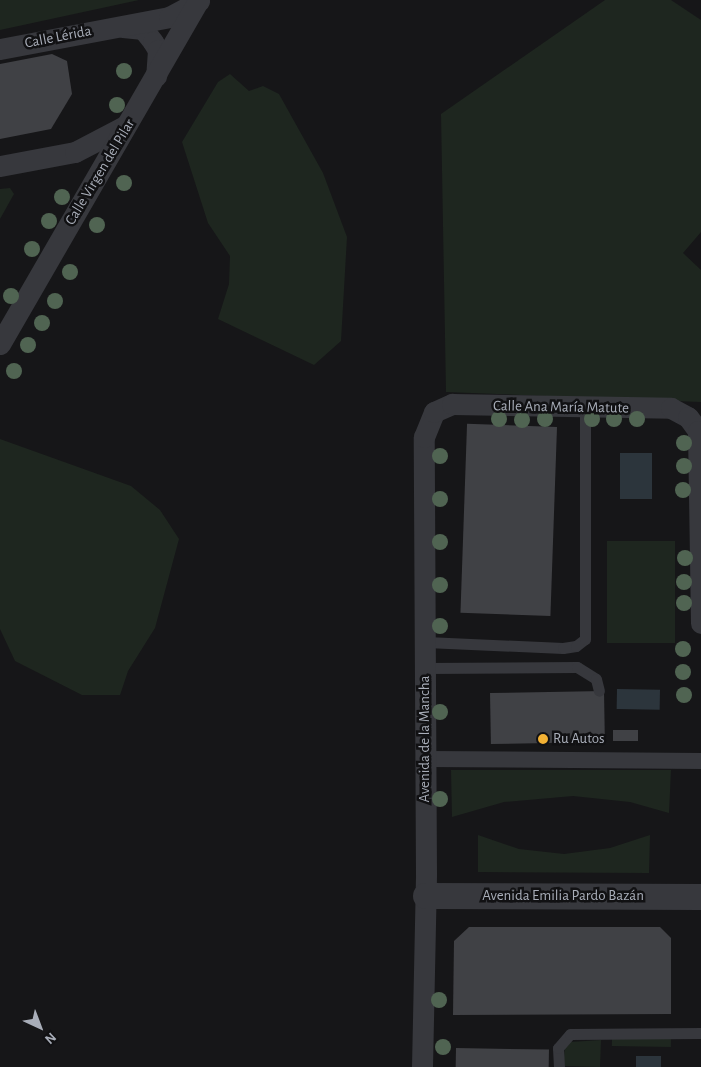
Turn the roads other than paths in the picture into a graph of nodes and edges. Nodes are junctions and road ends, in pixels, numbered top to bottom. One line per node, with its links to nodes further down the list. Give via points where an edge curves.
1 (199, 1): 2 (street, Calle Lérida, via 169,17); 4 (street, Calle Virgen del Pilar)
2 (116, 26): 3 (street, Calle Lérida); 4 (street, Calle Lérida, via 143,29 154,42 158,50)
3 (0, 49)
4 (155, 81): 5 (street, Calle Virgen del Pilar)
5 (129, 123): 6 (street); 8 (street, Calle Virgen del Pilar)
6 (75, 152): 7 (street); 8 (street, via 83,162)
7 (0, 166)
8 (87, 193): 9 (street, Calle Virgen del Pilar)
9 (0, 344)
10 (585, 407): 11 (street, Calle Ana María Matute, via 452,404); 12 (street, Calle Ana María Matute, via 671,408 688,417 698,432); 14 (lane, via 586,639 576,646 563,648)
11 (434, 412): 14 (street, Avenida de la Mancha, via 424,437)
12 (700, 534): 13 (street)
13 (701, 622)
14 (426, 642): 15 (street, Avenida de la Mancha)
15 (426, 668): 16 (lane, via 577,667 596,679); 17 (street, Avenida de la Mancha)
16 (599, 691)
17 (427, 760): 18 (street); 19 (street, Avenida de la Mancha)
18 (701, 761)
19 (426, 896): 20 (street, Avenida Emilia Pardo Bazán); 22 (street, Avenida de la Mancha)
20 (701, 896)
21 (701, 1033): 23 (lane, via 570,1034 558,1048)
22 (422, 1067)
23 (559, 1067)

